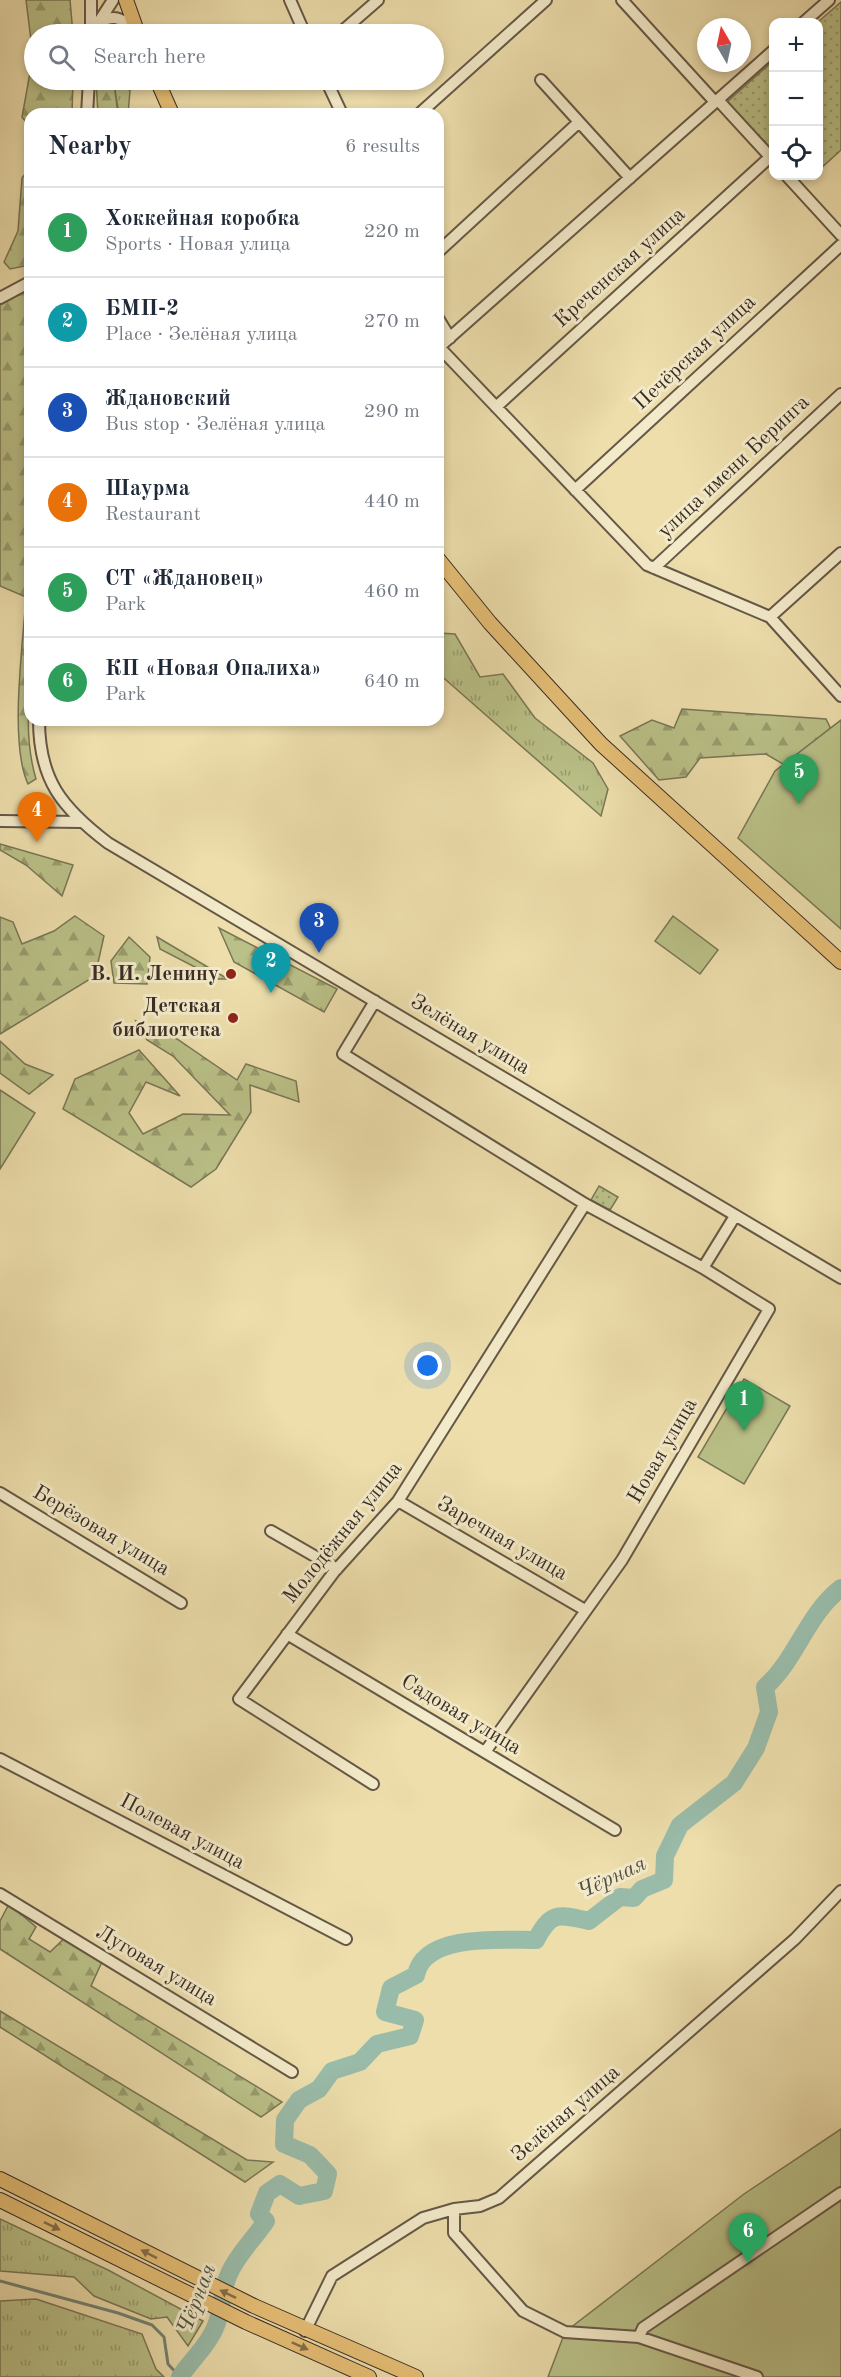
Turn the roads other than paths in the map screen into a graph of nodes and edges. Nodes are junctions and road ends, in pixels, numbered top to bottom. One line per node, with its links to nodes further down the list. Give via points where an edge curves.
1 (91, 0): 11 (street)
2 (113, 0): 10 (street)
3 (126, 0): 13 (main road)
4 (290, 0): 14 (street)
5 (378, 0): 15 (street)
6 (546, 0): 25 (street)
7 (622, 0): 21 (street)
8 (830, 0): 9 (street)
9 (809, 18)
10 (98, 23): 12 (street, via 111,16)
11 (91, 24)
12 (127, 24)
13 (134, 24)
14 (301, 24)
15 (350, 24)
16 (769, 54): 21 (street)
17 (542, 80): 26 (street)
18 (88, 90): 22 (street)
19 (161, 90): 23 (main road)
20 (331, 90): 24 (street)
21 (716, 101): 27 (street); 29 (street)
22 (87, 108)
23 (169, 108)
24 (339, 108)
25 (426, 108)
26 (579, 122): 29 (street); 33 (street)
27 (769, 156)
28 (769, 162): 41 (street, Креченская улица)
29 (630, 178): 37 (street)
30 (791, 180): 31 (street)
31 (841, 235)
32 (841, 245): 42 (street, Печёрская улица)
33 (444, 246)
34 (24, 285): 35 (street)
35 (0, 298)
36 (444, 328): 37 (street)
37 (450, 338): 38 (street)
38 (444, 343)
39 (444, 354): 41 (street)
40 (841, 394): 45 (street, улица имени Беринга)
41 (496, 407): 42 (street)
42 (575, 490): 45 (street)
43 (841, 554): 46 (street)
44 (444, 566): 51 (main road, via 490,623 601,744)
45 (654, 568): 46 (street)
46 (770, 617): 47 (street)
47 (841, 696)
48 (39, 726): 50 (street, Зелёная улица, via 46,773 56,793)
49 (0, 821): 50 (street)
50 (81, 822): 52 (street, Зелёная улица, via 108,843)
51 (841, 962)
52 (375, 1001): 53 (street, via 344,1054); 54 (street, Зелёная улица)
53 (585, 1204): 55 (street); 58 (street, Молодёжная улица)
54 (735, 1216): 55 (street); 56 (street, Зелёная улица)
55 (703, 1268): 62 (street, Новая улица, via 769,1309 622,1560)
56 (841, 1278)
57 (0, 1493): 61 (street, Берёзовая улица)
58 (398, 1501): 60 (street, Молодёжная улица); 62 (street, Заречная улица)
59 (271, 1531): 60 (street)
60 (337, 1569): 63 (street, Молодёжная улица)
61 (181, 1603)
62 (585, 1610): 64 (street, Новая улица)
63 (287, 1634): 64 (street, Садовая улица); 66 (street, Молодёжная улица, via 239,1699)
64 (485, 1752): 67 (street, Садовая улица)
65 (0, 1759): 70 (street, Полевая улица)
66 (373, 1784)
67 (615, 1830)
68 (841, 1891): 75 (street, Зелёная улица, via 795,1939 500,2198 480,2206)
69 (0, 1893): 71 (street, Луговая улица)
70 (346, 1939)
71 (292, 2072)
72 (0, 2179): 76 (main road, one-way to 72)
73 (841, 2193): 77 (street, via 643,2328)
74 (0, 2200): 78 (main road, one-way to 78, via 246,2322)
75 (454, 2209): 76 (street, Зелёная улица, via 423,2218 332,2276); 77 (street, via 454,2233 523,2311 565,2332)
76 (305, 2331): 79 (main road)
77 (639, 2337): 80 (street)
78 (369, 2377)
79 (416, 2377)
80 (757, 2377)

